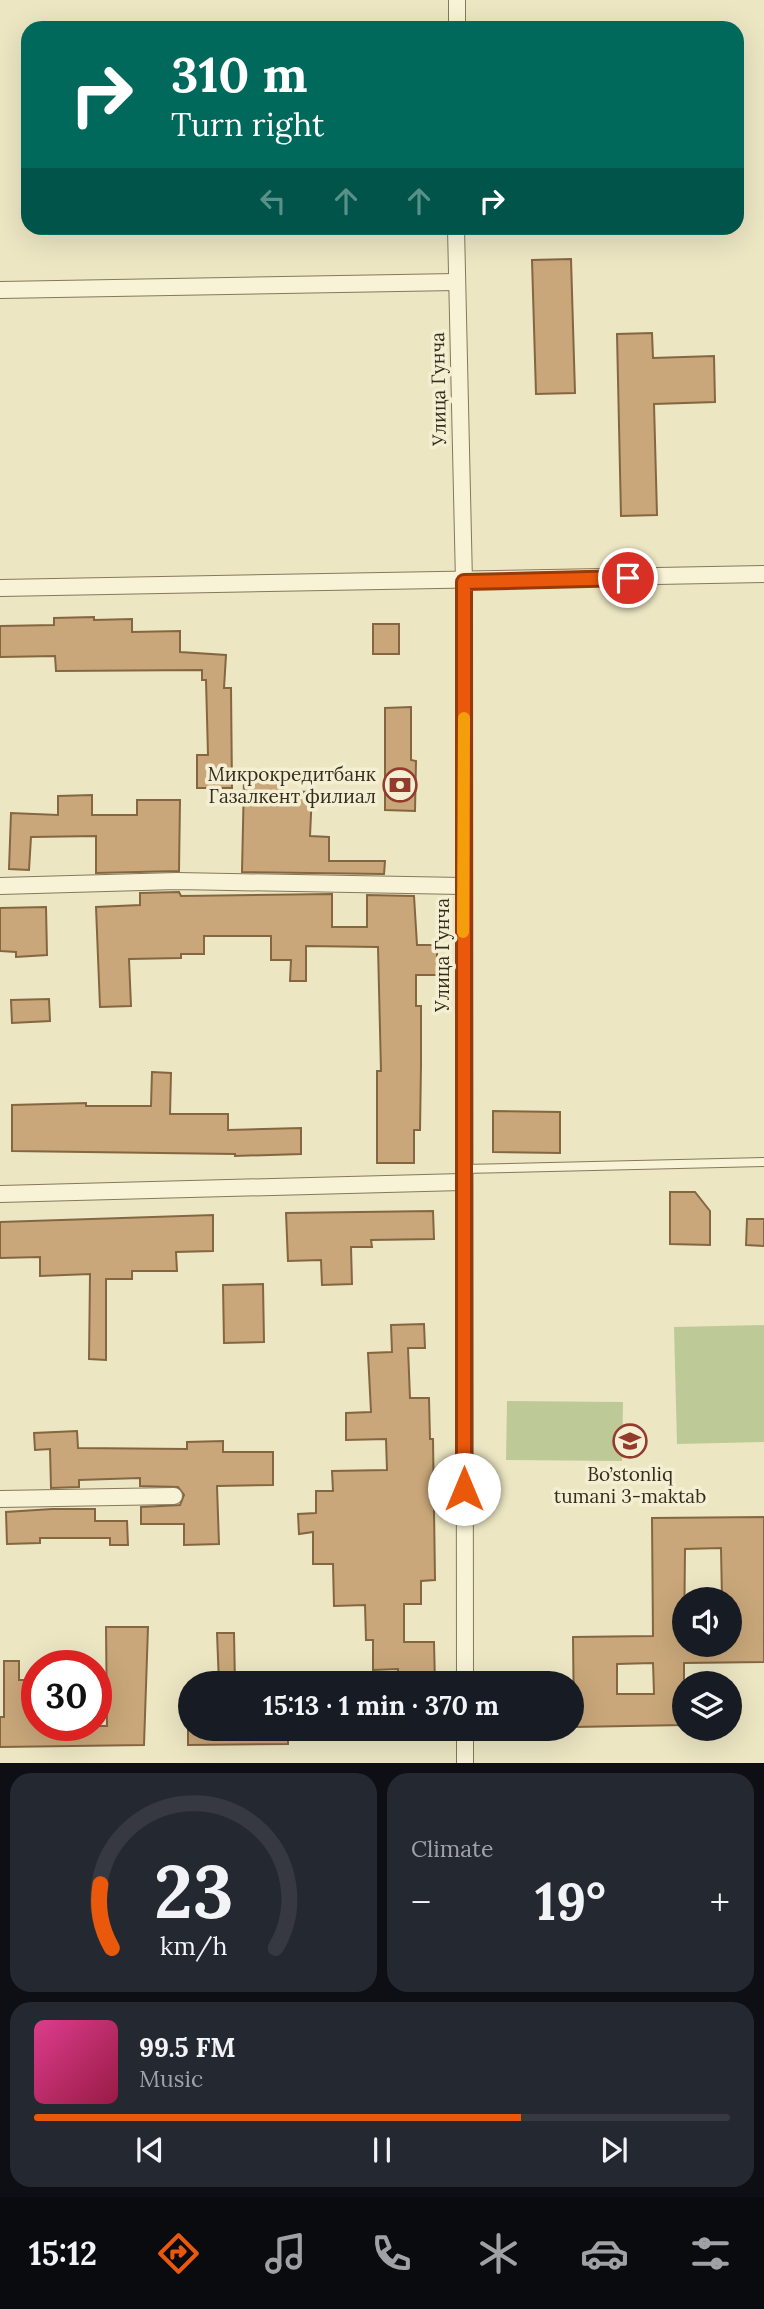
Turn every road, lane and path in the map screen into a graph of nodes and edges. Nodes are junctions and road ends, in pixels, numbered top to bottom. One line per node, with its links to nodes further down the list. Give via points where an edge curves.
1 (457, 0): 2 (street)
2 (457, 21)
3 (456, 235): 4 (street, Улица Гунча)
4 (456, 282): 5 (street); 7 (street, Улица Гунча)
5 (0, 290)
6 (764, 574): 7 (street)
7 (464, 582): 8 (street); 10 (street, Улица Гунча)
8 (0, 588)
9 (0, 886): 10 (street, via 177,881)
10 (463, 886): 12 (street, Улица Гунча)
11 (764, 1162): 12 (lane)
12 (462, 1176): 13 (street); 16 (street, Улица Гунча)
13 (0, 1194)
14 (174, 1496): 15 (street)
15 (0, 1499)
16 (465, 1671)
17 (465, 1741): 18 (street)
18 (465, 1763)

